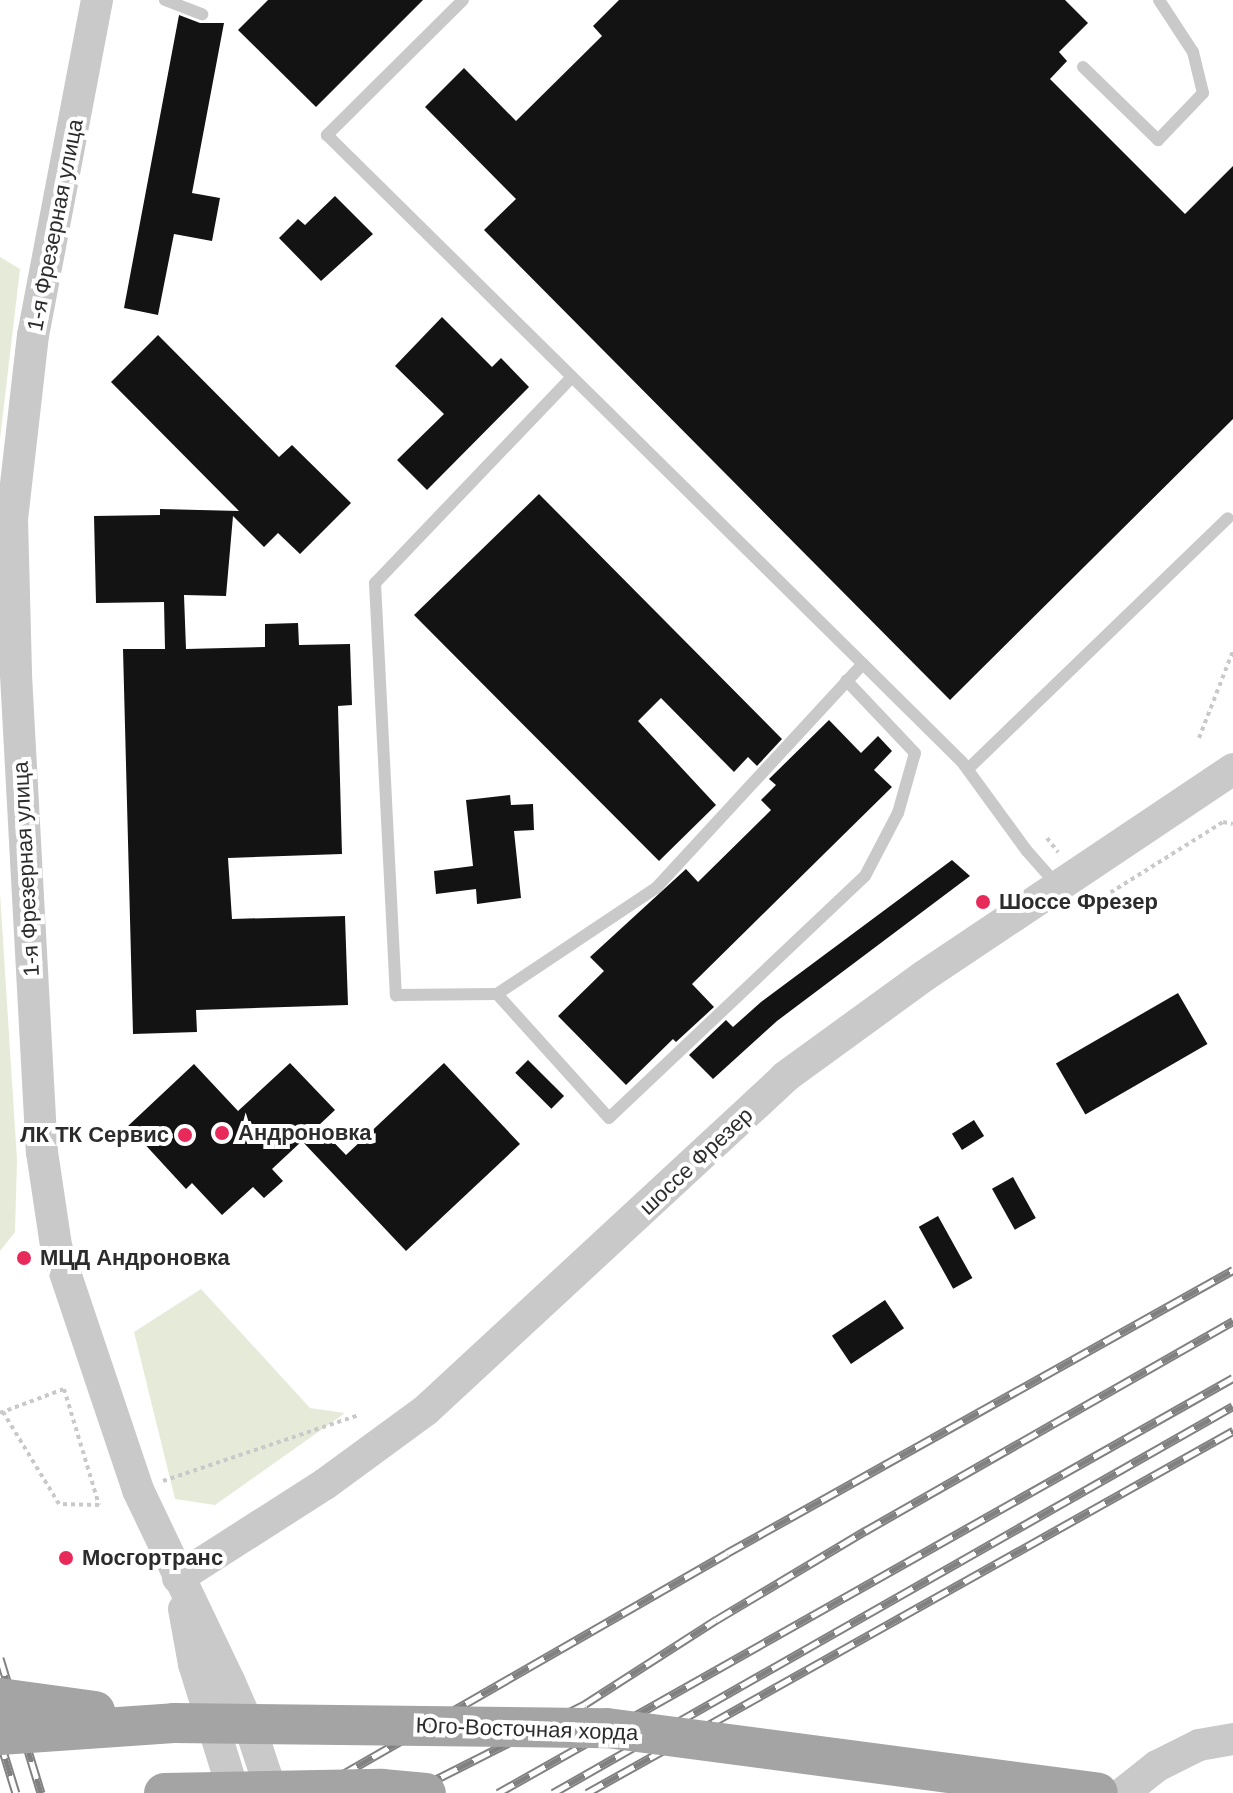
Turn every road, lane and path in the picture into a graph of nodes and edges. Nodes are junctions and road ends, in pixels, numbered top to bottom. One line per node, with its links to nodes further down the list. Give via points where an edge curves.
1 (97, 0): 23 (street, 1-я Фрезерная улица, via 33,335 12,519 16,675 42,1152 50,1212 78,1318 118,1433)
2 (165, 0): 5 (lane)
3 (463, 0): 7 (lane, via 327,135)
4 (1159, 0): 6 (lane, via 1193,52 1203,93 1158,140)
5 (202, 14)
6 (1083, 67)
7 (572, 377): 10 (lane); 19 (lane, via 375,583 396,995)
8 (1228, 518): 13 (lane)
9 (1233, 651): 12 (path)
10 (863, 664): 11 (lane); 13 (lane)
11 (846, 680): 19 (lane, via 656,888); 19 (lane, via 915,753 898,813 865,876 609,1118)
12 (1199, 738)
13 (968, 769): 17 (lane, via 1027,851)
14 (1233, 769): 17 (street, шоссе Фрезер)
15 (1233, 824): 18 (path, via 1223,822 1097,901)
16 (1047, 838): 17 (path)
17 (1060, 872): 23 (street, шоссе Фрезер, via 785,1077 475,1368 391,1438)
18 (1092, 895)
19 (497, 994)
20 (2, 1412): 20 (path, via 59,1504 99,1505 64,1389)
21 (359, 1415): 22 (path)
22 (153, 1485)
23 (178, 1578): 29 (street, 1-я Фрезерная улица, via 194,1664); 30 (street, 1-я Фрезерная улица, via 252,1733)
24 (0, 1698): 25 (main road, bridge)
25 (174, 1723): 26 (main road, Юго-Восточная хорда, bridge); 32 (main road, Юго-Восточная хорда, bridge, via 607,1728)
26 (0, 1735)
27 (1233, 1739): 33 (street, via 1199,1745 1157,1766)
28 (164, 1793): 31 (main road, bridge)
29 (234, 1793)
30 (272, 1793)
31 (426, 1793)
32 (1098, 1793)
33 (1123, 1793)

